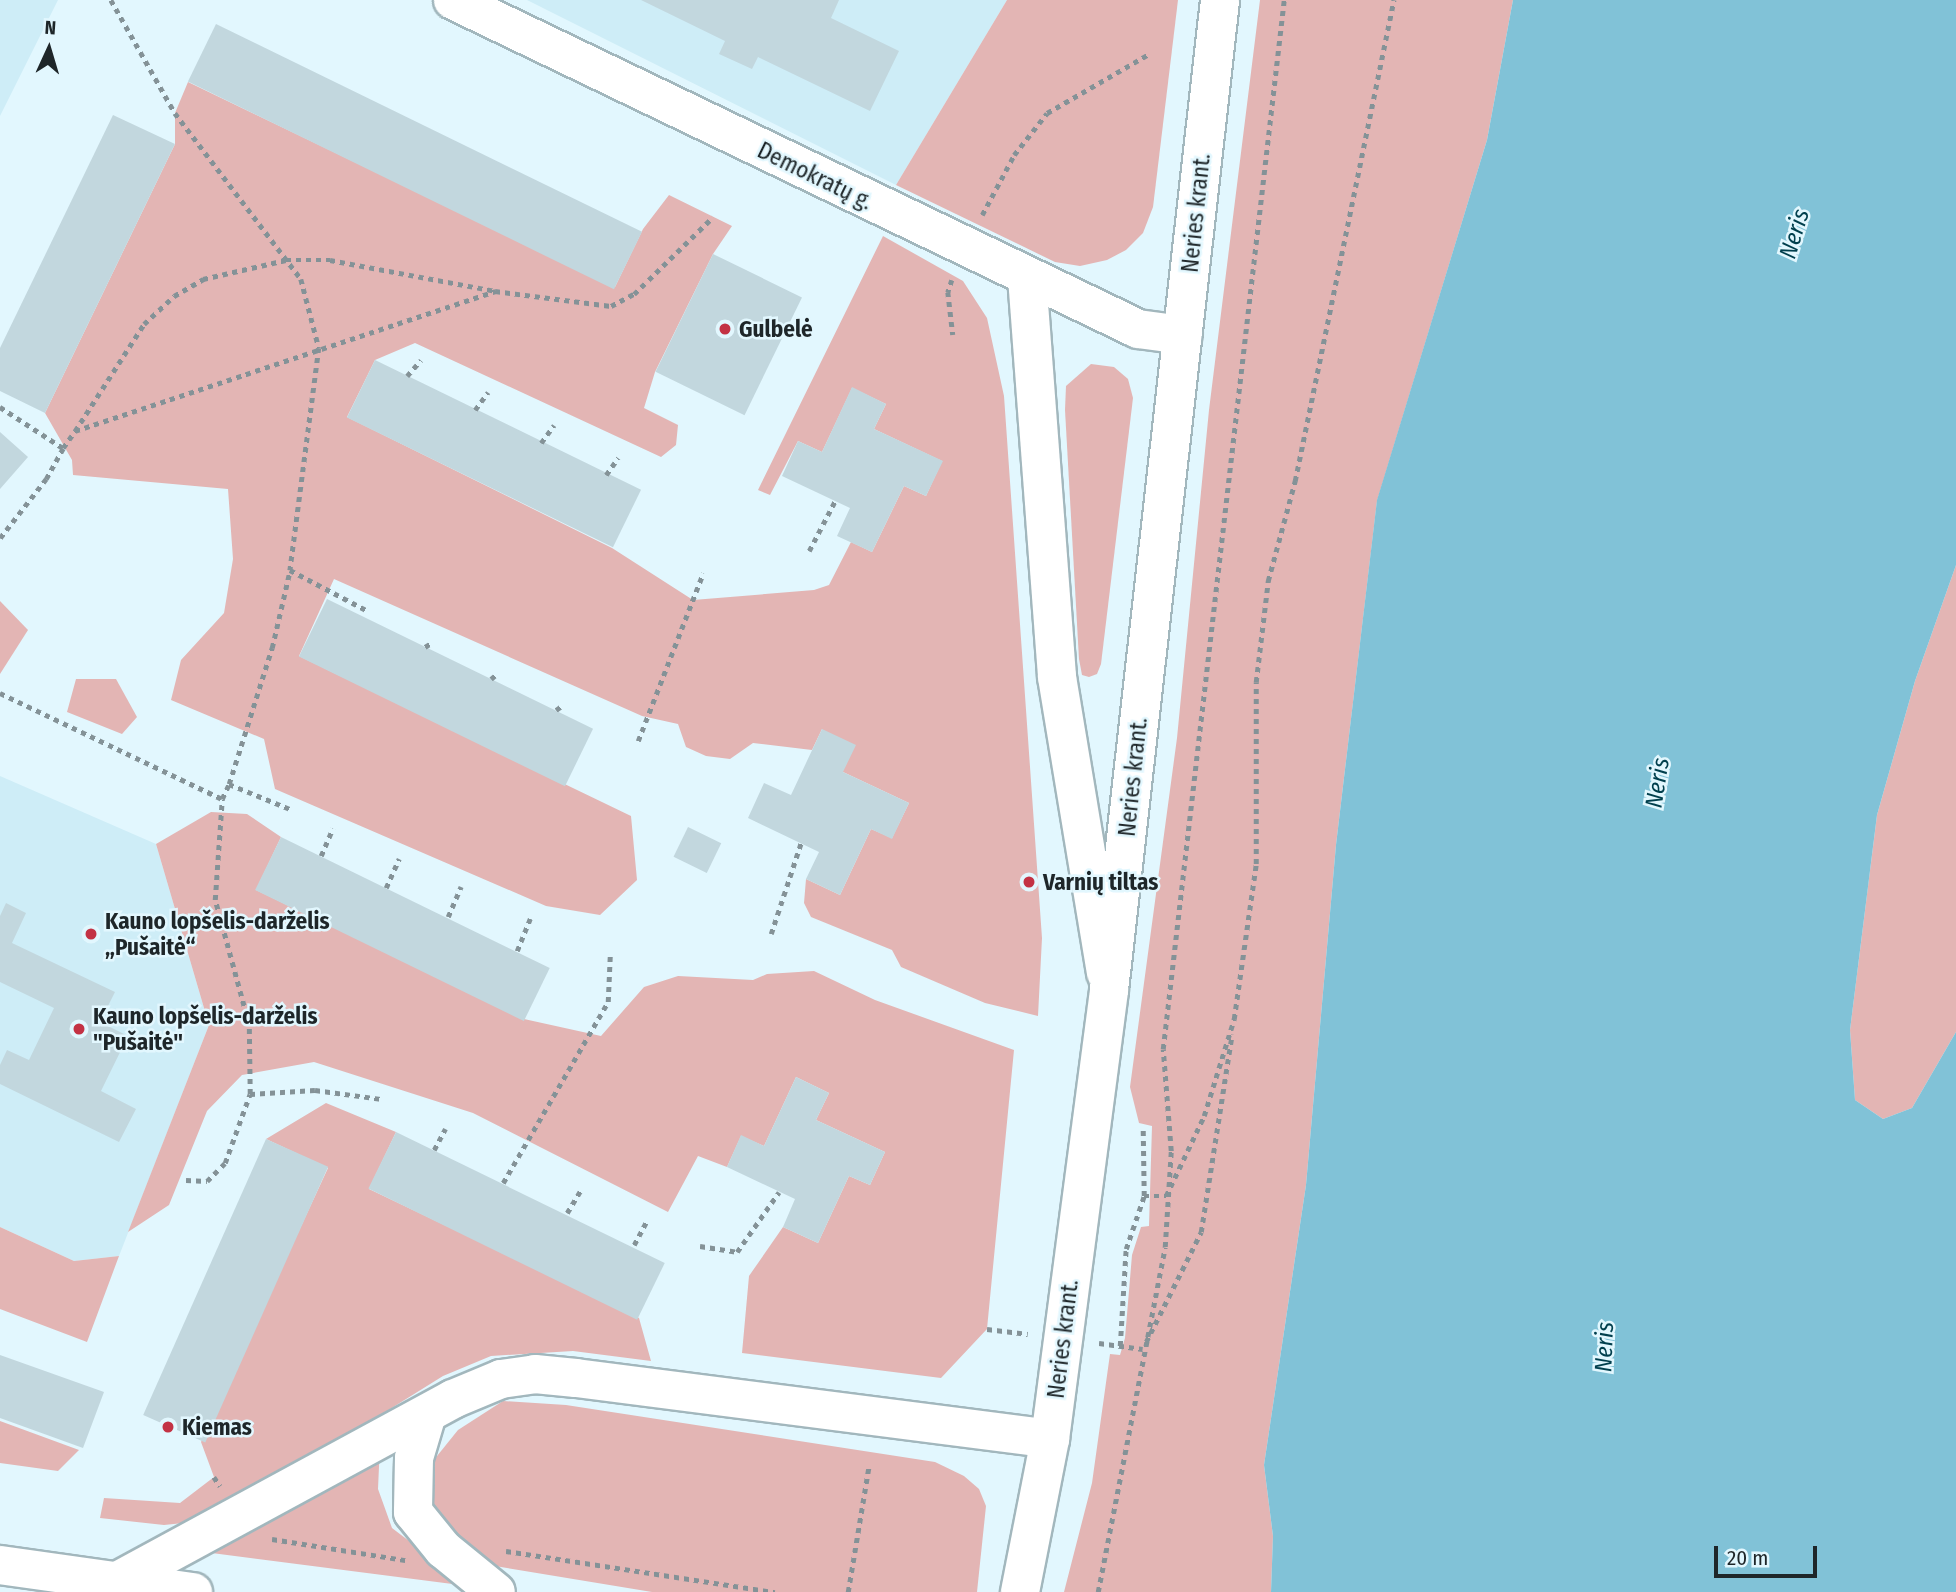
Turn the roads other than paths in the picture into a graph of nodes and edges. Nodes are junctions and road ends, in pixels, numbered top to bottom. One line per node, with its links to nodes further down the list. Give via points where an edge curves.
1 (453, 0): 3 (main road, Demokratų g.)
2 (1220, 0): 4 (main road, Neries krant.)
3 (1027, 277): 4 (main road, Demokratų g., via 1138,329); 5 (main road, via 1057,677)
4 (1183, 335): 5 (main road, Neries krant.)
5 (1109, 990): 7 (main road, Neries krant.)
6 (427, 1415): 7 (main road, via 501,1379 535,1374); 9 (main road); 11 (main road, via 414,1458 413,1512 443,1549)
7 (1050, 1438): 12 (main road, Neries krant.)
8 (0, 1565): 9 (main road)
9 (116, 1582): 10 (main road)
10 (193, 1592)
11 (496, 1592)
12 (1020, 1592)

